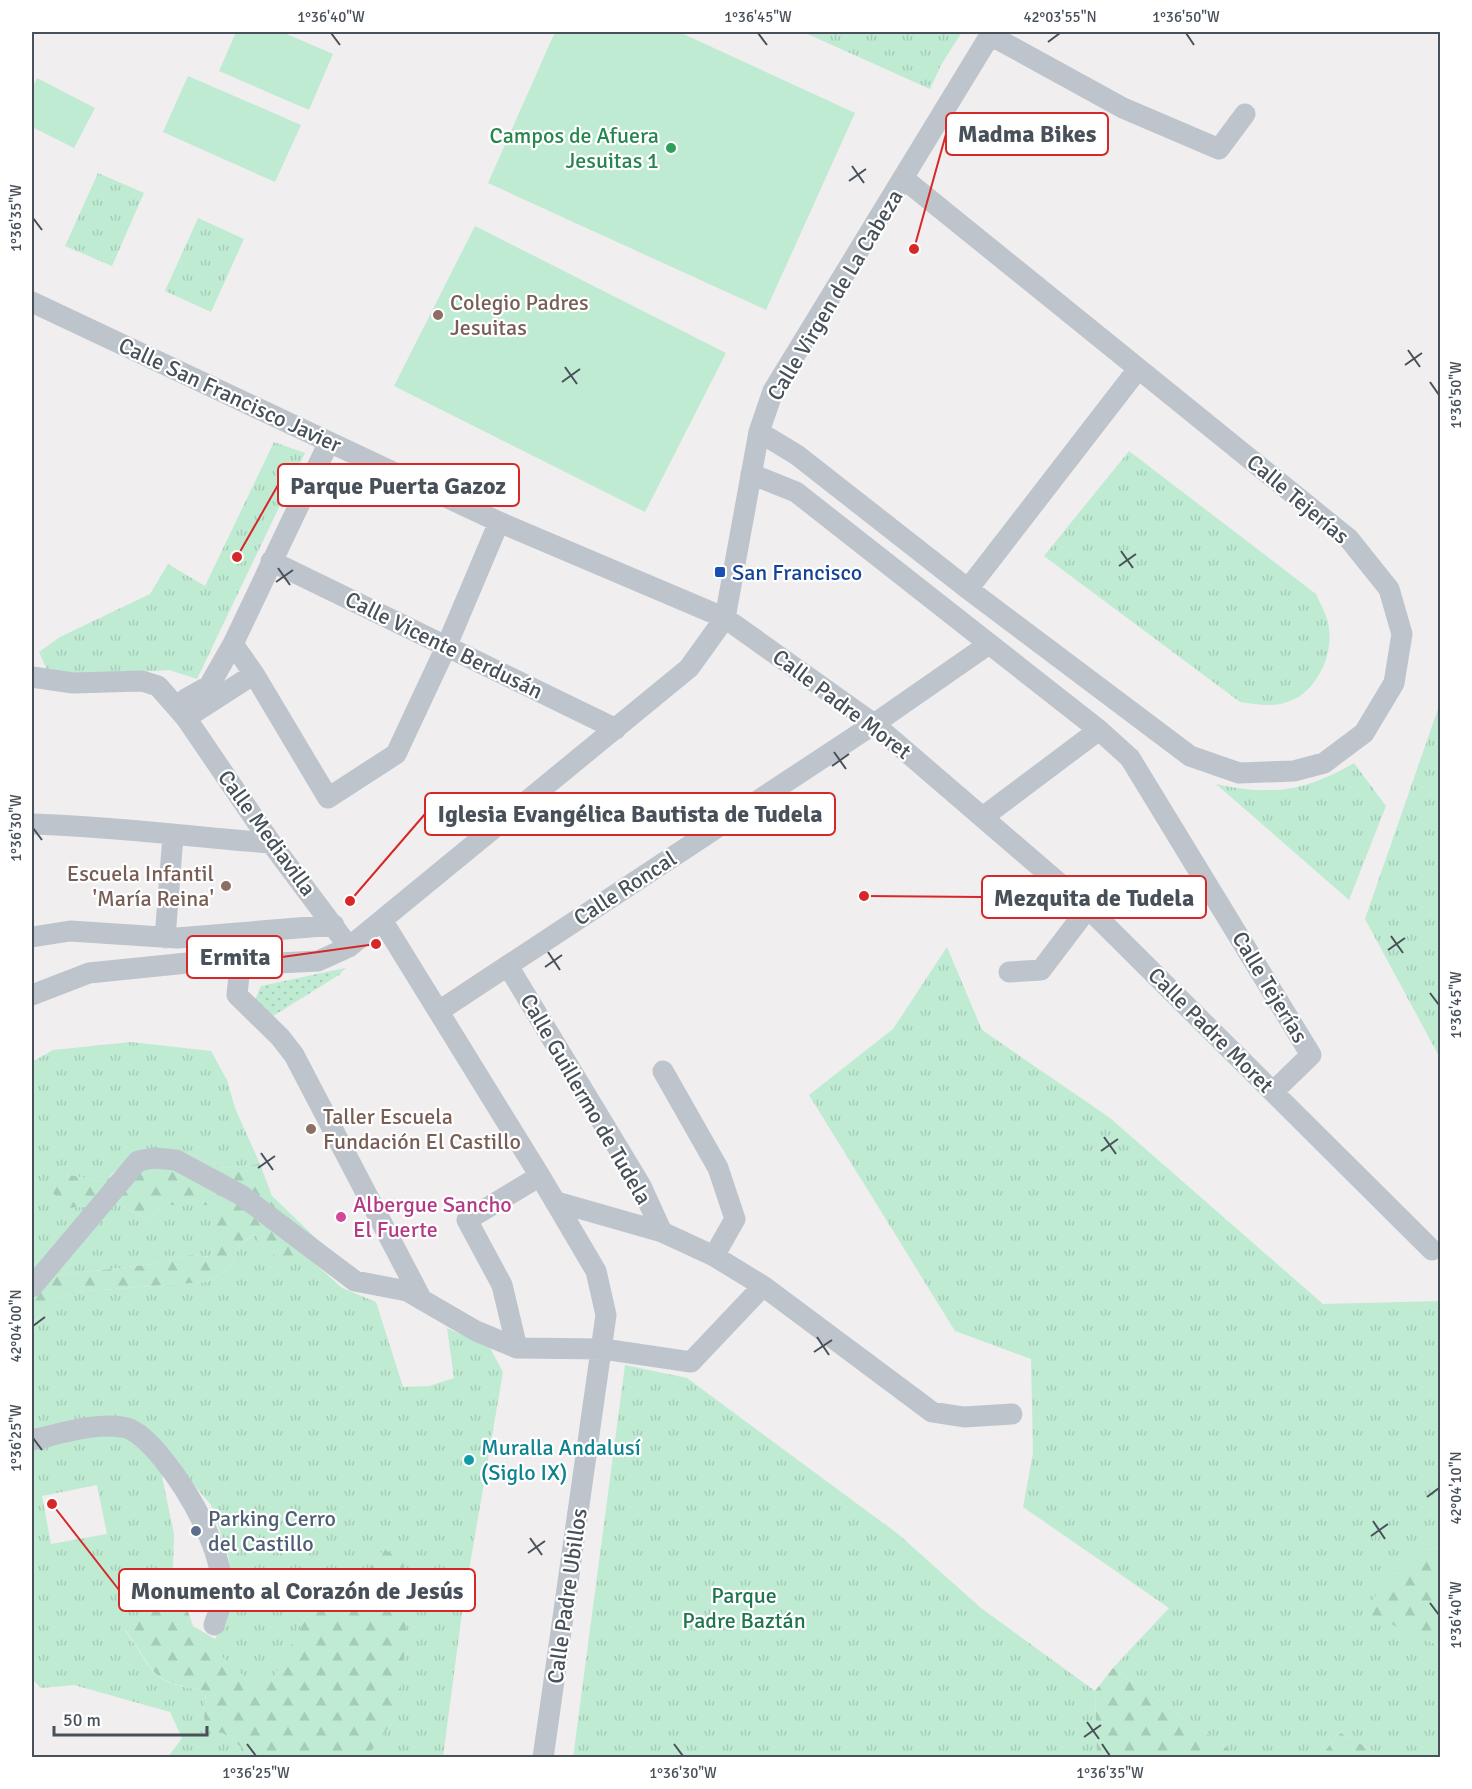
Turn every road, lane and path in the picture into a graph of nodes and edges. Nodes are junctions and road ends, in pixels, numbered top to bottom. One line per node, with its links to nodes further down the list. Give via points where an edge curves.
1 (991, 33): 2 (street, via 1123,108 1219,149); 3 (street, Calle Virgen de La Cabeza)
2 (1245, 114)
3 (904, 180): 5 (street, Calle Tejerías); 6 (street, Calle Virgen de La Cabeza, via 774,391)
4 (32, 302): 7 (street, Calle San Francisco Javier)
5 (1138, 369): 11 (street); 11 (street, Calle Tejerías, via 1349,539 1389,589 1402,634 1394,683 1364,733 1324,763 1294,771 1239,773 1190,756)
6 (759, 432): 8 (street, Calle Virgen de La Cabeza); 11 (street, Calle Tejerías, via 797,455)
7 (329, 442): 9 (street, Calle San Francisco Javier); 10 (street)
8 (751, 474): 12 (street, Calle Virgen de La Cabeza); 14 (street, Calle Tejerías, via 796,492)
9 (499, 522): 12 (street, Calle San Francisco Javier); 15 (street)
10 (271, 561): 13 (street); 15 (street, Calle Vicente Berdusán)
11 (968, 589)
12 (725, 618): 19 (street, Calle Padre Moret); 20 (street, Calle Virgen de La Cabeza, via 689,668)
13 (233, 644): 16 (street); 18 (street, via 208,686 186,699)
14 (989, 644): 19 (street, Calle Roncal); 21 (street, Calle Tejerías)
15 (447, 645): 16 (street, via 396,754 328,798); 20 (street, Calle Vicente Berdusán)
16 (254, 674): 18 (street)
17 (32, 677): 18 (street, Calle Mediavilla, via 73,683 142,681 158,686)
18 (186, 717): 25 (street, Calle Mediavilla)
19 (874, 724): 22 (street, Calle Padre Moret); 33 (street, Calle Roncal)
20 (616, 729): 27 (street, Calle Virgen de La Cabeza)
21 (1099, 730): 22 (street); 38 (street, Calle Tejerías, via 1130,758 1311,1055)
22 (983, 818): 26 (street, Calle Padre Moret)
23 (32, 824): 24 (street, via 81,825)
24 (173, 836): 25 (street); 30 (street)
25 (271, 843): 28 (street, Calle Mediavilla)
26 (1088, 908): 34 (street, via 1041,970); 38 (street, Calle Padre Moret)
27 (382, 920): 31 (street, Calle Virgen de La Cabeza); 36 (street, Calle Padre Ubillos)
28 (334, 925): 30 (street); 31 (street, Calle Mediavilla)
29 (32, 937): 30 (street, via 70,931)
30 (165, 938)
31 (349, 947): 32 (street, Calle Virgen de La Cabeza, via 318,961)
32 (240, 965): 35 (street, Calle Virgen de La Cabeza, via 197,962 89,973); 46 (street, via 237,995 294,1055)
33 (508, 966): 36 (street, Calle Roncal); 41 (street, Calle Guillermo de Tudela, via 641,1186)
34 (1009, 972)
35 (32, 995)
36 (439, 1011): 39 (street, Calle Padre Ubillos)
37 (663, 1071): 43 (street, via 718,1168 735,1219)
38 (1273, 1092): 42 (street, Calle Padre Moret)
39 (540, 1176): 40 (street, Calle Padre Ubillos); 47 (street, via 467,1220 502,1285)
40 (557, 1202): 41 (street, Calle Guillermo de Tudela); 48 (street, Calle Padre Ubillos, via 596,1271 606,1315)
41 (662, 1232): 43 (street, Calle Guillermo de Tudela)
42 (1431, 1250)
43 (714, 1256): 44 (street, Calle Guillermo de Tudela)
44 (763, 1286): 48 (street, via 691,1362); 49 (street, Calle Guillermo de Tudela, via 932,1412 964,1417)
45 (32, 1287): 46 (street, via 138,1161 154,1158 176,1160 241,1195 355,1281 407,1291)
46 (423, 1301): 47 (street, via 476,1331)
47 (517, 1348): 48 (street)
48 (603, 1349): 52 (street, Calle Padre Ubillos)
49 (1012, 1414)
50 (32, 1440): 51 (street, via 96,1427 128,1428 153,1447 189,1493 208,1532 220,1575 222,1602)
51 (214, 1625)
52 (543, 1758)

